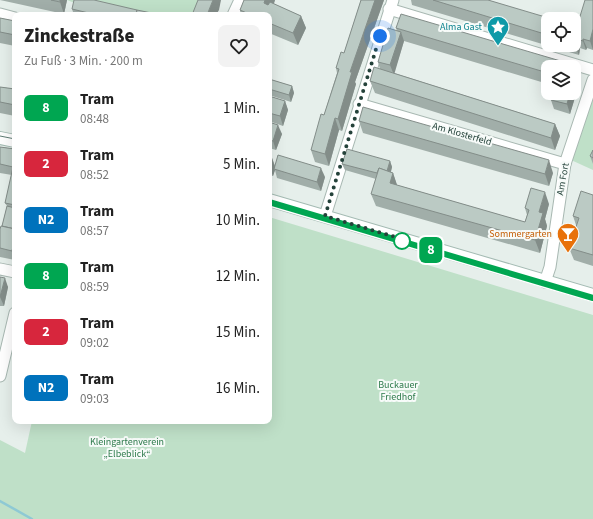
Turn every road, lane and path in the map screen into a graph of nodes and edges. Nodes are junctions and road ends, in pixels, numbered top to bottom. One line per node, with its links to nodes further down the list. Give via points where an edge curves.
1 (240, 0): 3 (street)
2 (391, 5): 6 (street); 8 (street)
3 (234, 12)
4 (0, 14): 5 (street)
5 (12, 17)
6 (593, 70)
7 (593, 80): 11 (street, Am Fort)
8 (359, 104): 11 (street, Am Klosterfeld); 13 (street)
9 (0, 138): 10 (main road)
10 (12, 140)
11 (565, 164): 16 (street, Am Fort, via 550,267)
12 (272, 201): 13 (main road)
13 (325, 216): 16 (main road)
14 (0, 269): 15 (street)
15 (12, 271)
16 (545, 282): 17 (main road)
17 (593, 296)
18 (12, 326): 19 (street)
19 (0, 376)

